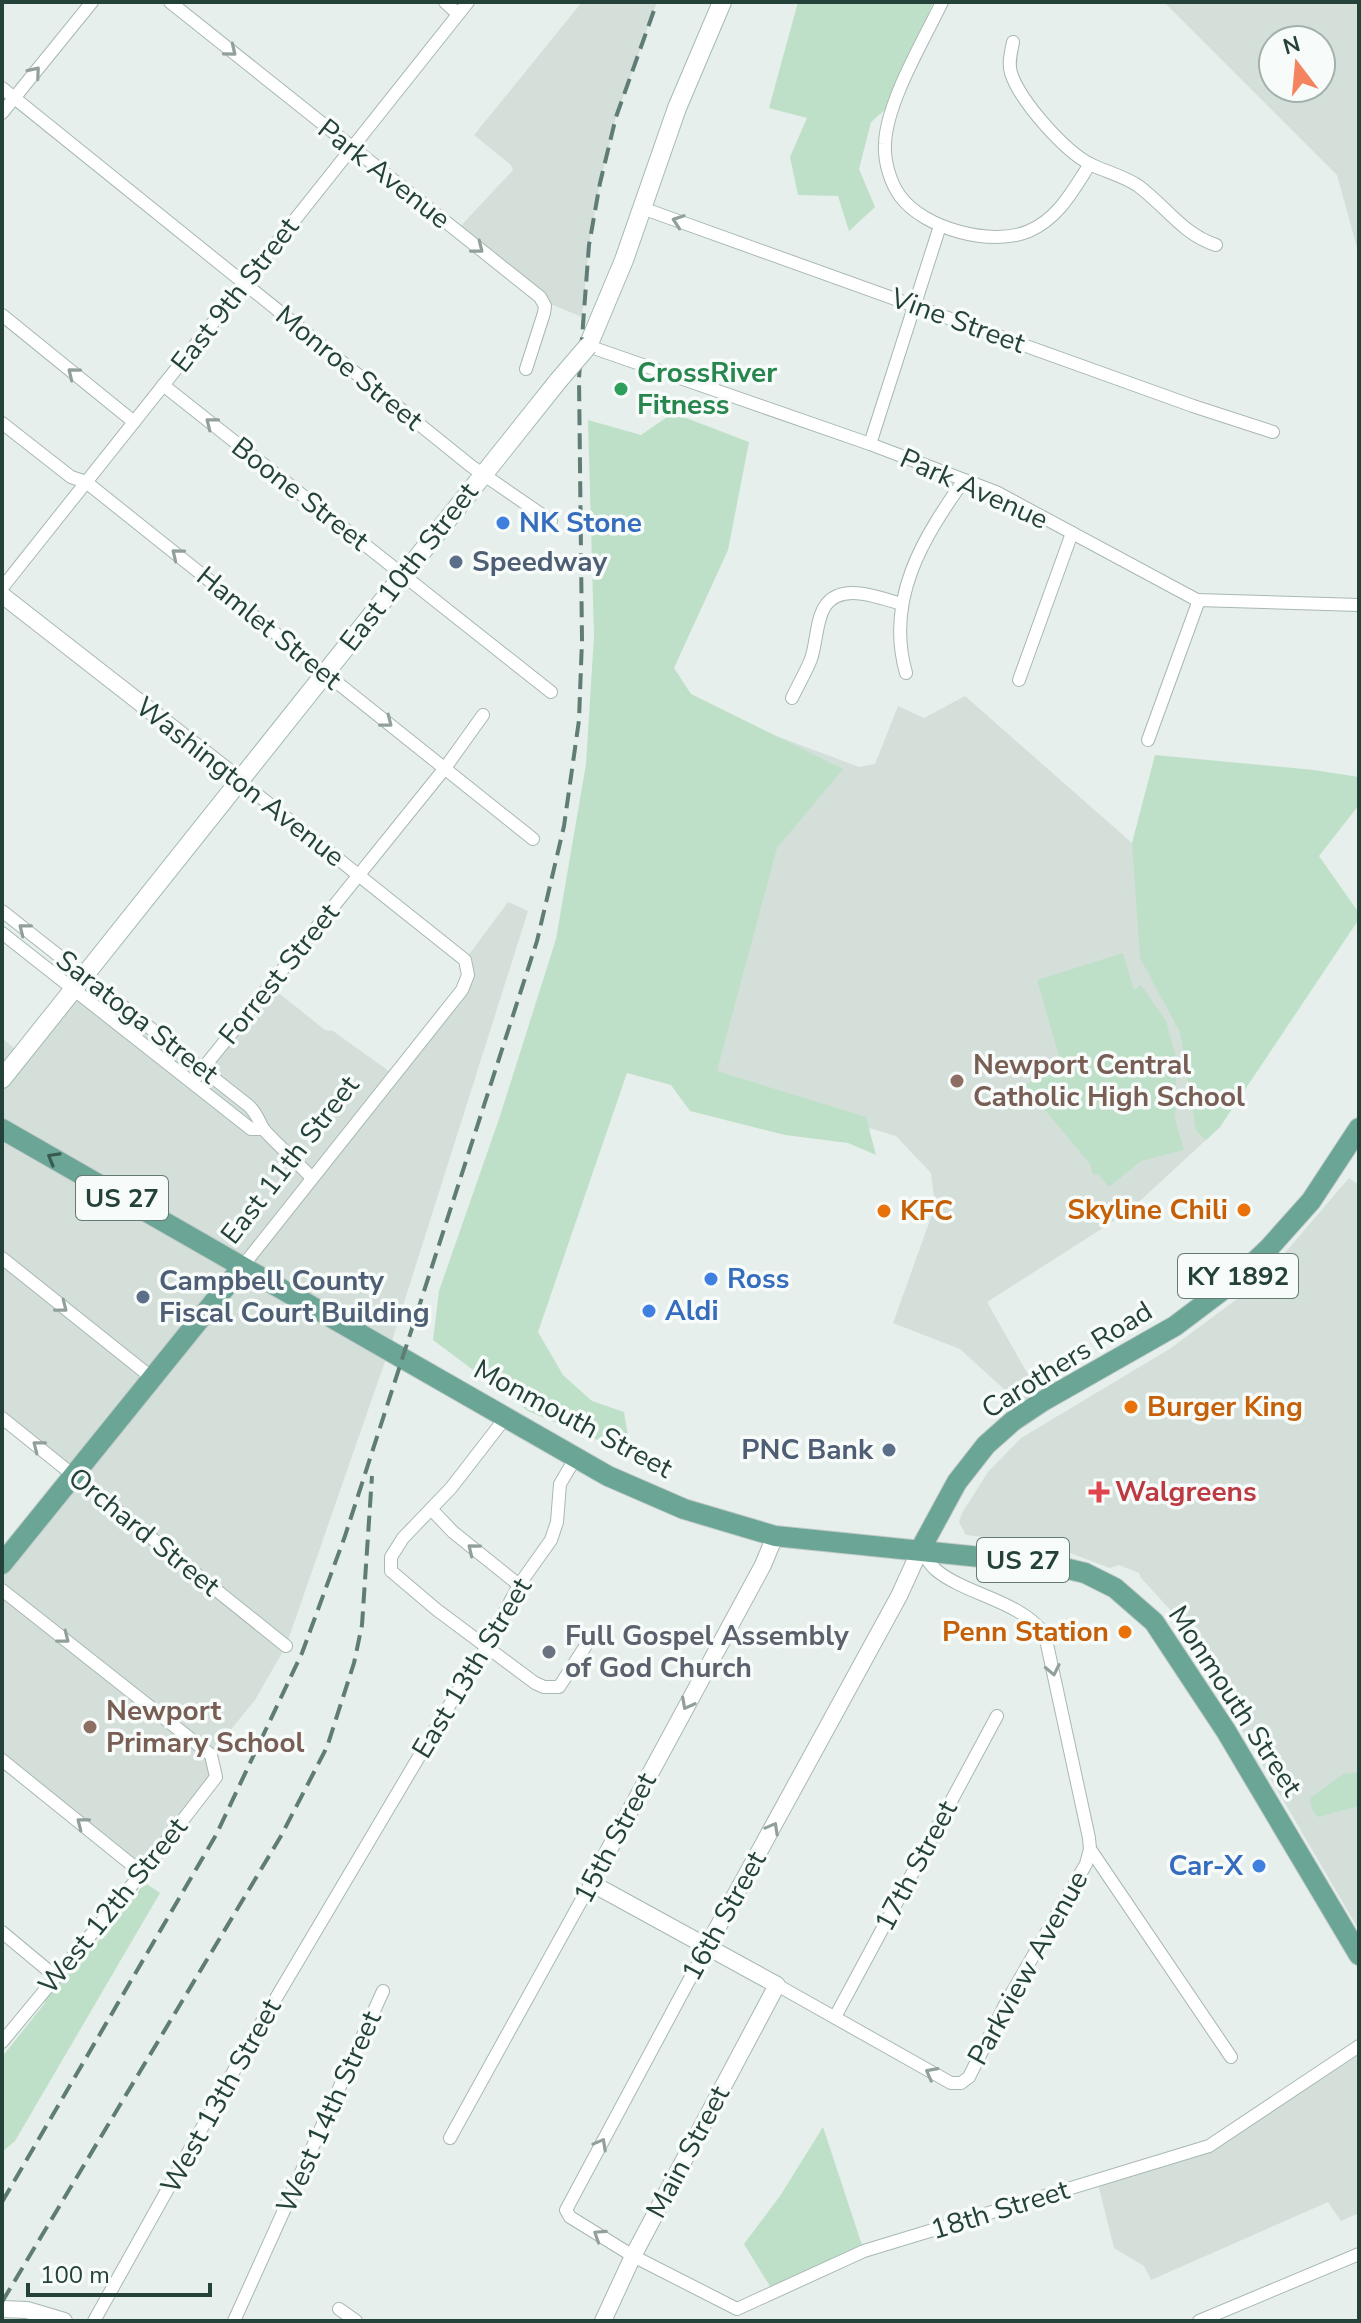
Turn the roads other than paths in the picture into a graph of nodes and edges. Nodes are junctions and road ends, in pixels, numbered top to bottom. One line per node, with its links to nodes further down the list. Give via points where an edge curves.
1 (92, 2): 10 (street, one-way to 1)
2 (170, 2): 12 (street, Park Avenue, one-way to 12)
3 (445, 2): 7 (street)
4 (468, 2): 7 (street, East 9th Street)
5 (722, 2): 14 (main road, East 10th Street)
6 (942, 2): 15 (street, via 890,113 885,154 901,198)
7 (458, 14): 12 (street, East 9th Street)
8 (1013, 42): 13 (street, via 1009,60 1017,85 1046,126)
9 (2, 88): 10 (street, Monroe Street)
10 (14, 97): 11 (street); 17 (street, Monroe Street)
11 (2, 113)
12 (352, 148): 17 (street, East 9th Street); 21 (street, Park Avenue, one-way to 21, via 540,297 544,313)
13 (1090, 164): 15 (street, via 1065,204 1028,232 973,235); 16 (street, via 1135,184 1189,233)
14 (642, 208): 18 (street, Vine Street, one-way to 14); 20 (main road, East 10th Street)
15 (940, 226): 18 (street)
16 (1216, 245)
17 (243, 284): 22 (street, East 9th Street); 27 (street, Monroe Street)
18 (914, 305): 25 (street, Vine Street); 26 (street)
19 (2, 315): 23 (street, one-way to 19)
20 (588, 346): 26 (street, Park Avenue); 27 (main road, East 10th Street, bridge)
21 (526, 369)
22 (163, 385): 23 (street, East 9th Street); 32 (street, Boone Street, one-way to 22)
23 (134, 422): 29 (street, East 9th Street)
24 (2, 423): 29 (street, Hamlet Street, via 71,477)
25 (1273, 432)
26 (870, 444): 28 (street, Park Avenue)
27 (482, 474): 30 (street, Monroe Street); 32 (main road, East 10th Street)
28 (964, 480): 31 (street, Park Avenue); 36 (street, via 914,560)
29 (86, 482): 33 (street, East 9th Street); 38 (street, Hamlet Street, one-way to 29)
30 (551, 521)
31 (1072, 533): 35 (street, Park Avenue); 40 (street)
32 (404, 575): 38 (main road, East 10th Street); 41 (street, Boone Street)
33 (2, 588)
34 (2, 595): 46 (street, Washington Avenue)
35 (1199, 600): 37 (street, Park Avenue); 44 (street)
36 (902, 604): 39 (street, via 900,651); 42 (street, via 853,593 826,604 818,617 810,662)
37 (1359, 605)
38 (325, 673): 45 (street, Hamlet Street, one-way to 45); 46 (main road, East 10th Street)
39 (906, 673)
40 (1019, 680)
41 (551, 692)
42 (792, 698)
43 (483, 715): 45 (street, Forrest Street)
44 (1148, 740)
45 (445, 768): 47 (street, Hamlet Street); 48 (street, Forrest Street)
46 (239, 780): 48 (street, Washington Avenue); 52 (main road, East 10th Street)
47 (533, 839)
48 (358, 875): 51 (street, Washington Avenue, via 465,960); 53 (street, Forrest Street)
49 (2, 911): 52 (street, Saratoga Street, one-way to 49)
50 (2, 933): 52 (street, Saratoga Street)
51 (468, 975): 59 (street, East 11th Street, via 462,990)
52 (79, 983): 53 (street, Saratoga Street); 54 (main road, East 10th Street); 55 (street, Saratoga Street)
53 (203, 1069): 55 (street, Forrest Street); 58 (street, Saratoga Street, via 261,1117)
54 (2, 1079)
55 (192, 1082): 58 (street, Saratoga Street, via 251,1129)
56 (1359, 1128): 69 (main road, Carothers Road / KY 1892, via 1311,1201 1232,1283 1175,1326 1043,1401 986,1445 957,1482)
57 (2, 1129): 61 (main road, Monmouth Street / US 27, one-way to 57)
58 (262, 1129): 59 (street, Saratoga Street)
59 (312, 1178): 61 (street, East 11th Street)
60 (2, 1258): 62 (street, one-way to 62)
61 (242, 1267): 62 (main road, East 11th Street); 63 (main road, Monmouth Street / US 27)
62 (151, 1377): 66 (main road, East 11th Street)
63 (506, 1417): 65 (main road, Monmouth Street / US 27); 67 (street)
64 (2, 1418): 66 (street, Orchard Street, one-way to 64)
65 (576, 1457): 68 (main road, Monmouth Street / US 27, via 671,1504); 71 (street, East 13th Street, via 560,1484 551,1540)
66 (73, 1474): 70 (main road, East 11th Street); 74 (street, Orchard Street)
67 (431, 1509): 71 (street, one-way to 67); 75 (street, via 403,1538 390,1565 394,1575)
68 (775, 1536): 69 (main road, Monmouth Street / US 27); 81 (street, 15th Street, one-way to 81)
69 (920, 1550): 78 (street, Parkview Avenue, one-way to 78, via 935,1570 1019,1613 1045,1635); 83 (street, 16th Street, one-way to 69); 84 (main road, Monmouth Street / US 27, via 1085,1573 1143,1611 1235,1747 1236,1770 1291,1859 1306,1868)
70 (2, 1564)
71 (519, 1585): 75 (street, East 13th Street)
72 (2, 1590): 80 (street, West 12th Street, one-way to 80, via 211,1755 216,1777)
73 (592, 1636): 75 (street, via 559,1687 535,1683)
74 (286, 1646)
75 (485, 1646): 79 (street, East 13th Street)
76 (997, 1716): 88 (street, 17th Street)
77 (2, 1760): 80 (street, one-way to 77)
78 (1090, 1849): 88 (street, Parkview Avenue, one-way to 88, via 965,2081 951,2083); 91 (street)
79 (350, 1872): 98 (street, West 13th Street)
80 (142, 1873): 85 (street, West 12th Street)
81 (591, 1883): 83 (street, Parkview Avenue); 92 (street, 15th Street)
82 (2, 1932): 85 (street)
83 (708, 1945): 86 (street, Parkview Avenue); 94 (street, 16th Street, one-way to 83, via 566,2210)
84 (1359, 1955)
85 (56, 1977): 89 (street, West 12th Street)
86 (777, 1985): 88 (street, Parkview Avenue); 94 (street, Main Street)
87 (383, 1991): 99 (street, West 14th Street)
88 (835, 2017)
89 (2, 2042)
90 (1359, 2046): 94 (street, 18th Street, via 1209,2146 864,2251 742,2308)
91 (1231, 2057)
92 (450, 2138)
93 (1359, 2254): 102 (street)
94 (633, 2256): 101 (street, Main Street)
95 (2, 2309): 97 (street)
96 (339, 2309): 100 (street)
97 (64, 2321)
98 (94, 2321)
99 (234, 2321)
100 (356, 2321)
101 (603, 2321)
102 (1199, 2321)

